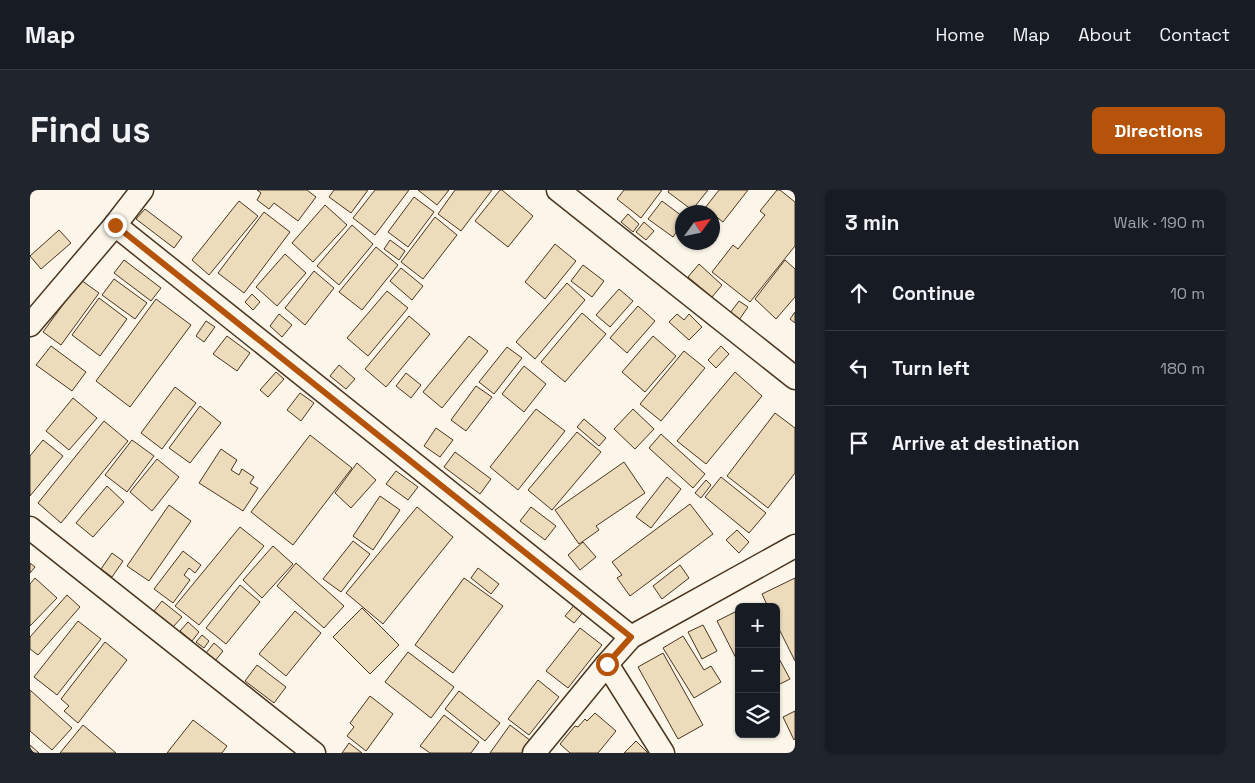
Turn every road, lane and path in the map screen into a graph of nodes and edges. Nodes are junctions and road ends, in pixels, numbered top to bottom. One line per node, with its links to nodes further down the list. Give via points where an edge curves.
1 (142, 190): 3 (street)
2 (558, 190): 5 (street)
3 (115, 225): 4 (street); 8 (street)
4 (30, 325)
5 (795, 378)
6 (30, 528): 10 (street)
7 (795, 546): 8 (street)
8 (631, 637): 9 (street)
9 (607, 664): 11 (street); 12 (street)
10 (314, 753)
11 (534, 753)
12 (663, 753)

